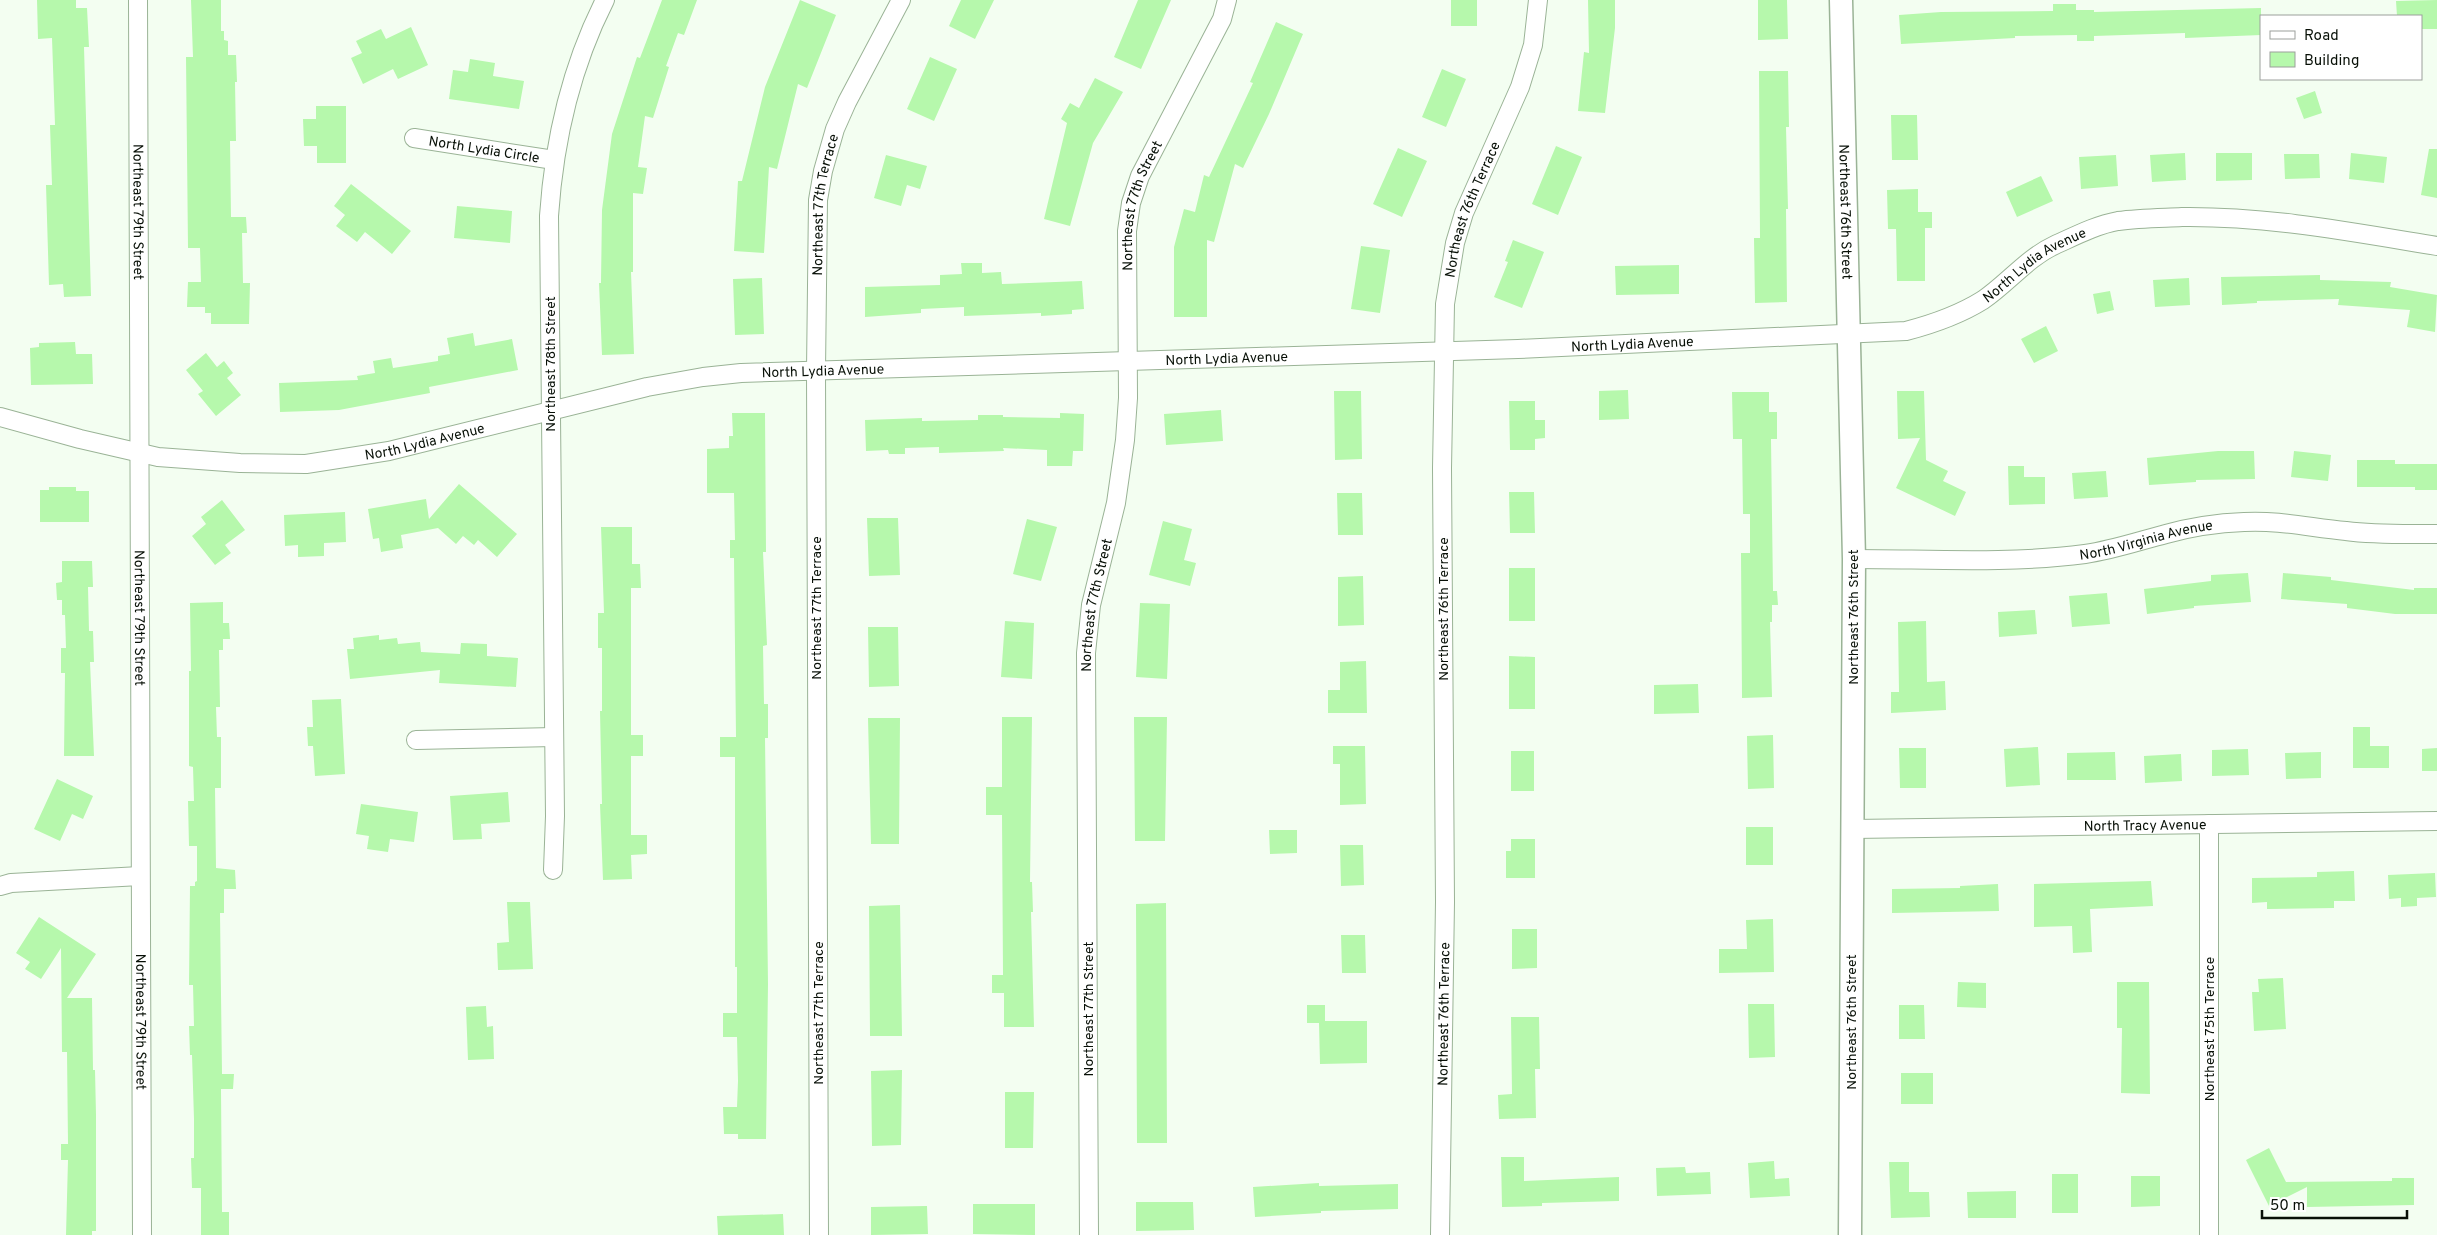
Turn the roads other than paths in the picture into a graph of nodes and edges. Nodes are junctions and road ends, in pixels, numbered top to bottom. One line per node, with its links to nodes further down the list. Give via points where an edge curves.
1 (138, 0): 16 (street, Northeast 79th Street)
2 (605, 0): 8 (street, Northeast 78th Street, via 582,53 567,100)
3 (901, 0): 13 (street, Northeast 77th Terrace, via 846,102 823,171 818,200)
4 (1227, 0): 12 (street, Northeast 77th Street, via 1222,19 1140,176 1131,203 1127,231)
5 (1538, 0): 11 (street, Northeast 76th Terrace, via 1532,45 1520,87 1464,213 1455,243 1445,304)
6 (1841, 0): 10 (street, Northeast 76th Street)
7 (414, 138): 8 (street, North Lydia Circle)
8 (554, 160): 14 (street, Northeast 78th Street, via 549,216)
9 (2437, 246): 10 (street, North Lydia Avenue, via 2278,220 2214,217 2118,221 2052,246 2028,261 1984,299 1951,316 1906,331)
10 (1849, 334): 11 (street, North Lydia Avenue); 18 (street, Northeast 76th Street)
11 (1444, 352): 12 (street, North Lydia Avenue); 30 (street, Northeast 76th Terrace, via 1445,902)
12 (1128, 362): 13 (street, North Lydia Avenue); 29 (street, Northeast 77th Street, via 1125,440 1116,503 1091,605 1086,653)
13 (816, 371): 14 (street, North Lydia Avenue, via 703,377); 28 (street, Northeast 77th Terrace)
14 (551, 411): 16 (street, North Lydia Avenue, via 389,451 306,464 240,463); 19 (street, Northeast 78th Street)
15 (0, 417): 16 (street, North Lydia Avenue)
16 (139, 453): 25 (street, Northeast 79th Street)
17 (2437, 534): 18 (street, North Virginia Avenue, via 2347,532 2283,522 2244,522 2205,526 2085,554 2032,558)
18 (1854, 559): 23 (street, Northeast 76th Street)
19 (554, 737): 20 (street); 24 (street, Northeast 78th Street)
20 (416, 740)
21 (2437, 822): 22 (street, North Tracy Avenue)
22 (2209, 824): 23 (street, North Tracy Avenue); 32 (street, Northeast 75th Terrace)
23 (1853, 829): 31 (street, Northeast 76th Street)
24 (553, 870)
25 (140, 876): 26 (street); 27 (street, Northeast 79th Street)
26 (0, 886)
27 (142, 1235)
28 (819, 1235)
29 (1089, 1235)
30 (1440, 1235)
31 (1850, 1235)
32 (2208, 1235)

